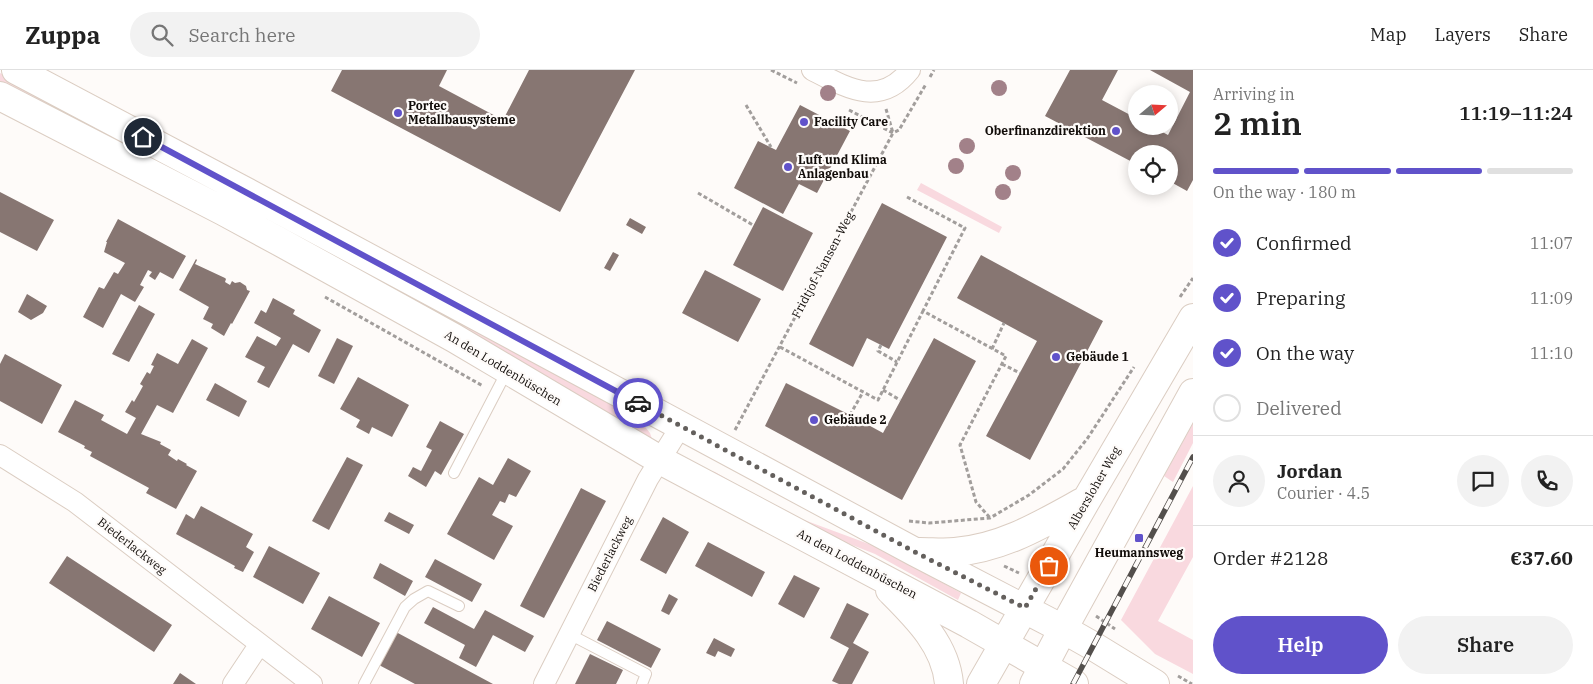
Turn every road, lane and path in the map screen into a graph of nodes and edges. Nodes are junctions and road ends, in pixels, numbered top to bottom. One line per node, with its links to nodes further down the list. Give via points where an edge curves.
1 (16, 70): 29 (main road)
2 (812, 70): 4 (street, via 860,91)
3 (910, 70): 4 (street)
4 (881, 92): 17 (path, Fridtjof-Nansen-Weg, via 893,133)
5 (0, 96): 23 (main road, An den Loddenbüschen, via 231,216 454,338)
6 (746, 105): 7 (path)
7 (771, 147)
8 (698, 193): 10 (path)
9 (907, 197): 14 (path, via 965,228)
10 (753, 225)
11 (1193, 278): 13 (path)
12 (322, 295): 23 (path)
13 (1185, 310): 34 (main road, Albersloher Weg)
14 (923, 311): 18 (path); 19 (path)
15 (1004, 323): 18 (path)
16 (881, 345): 19 (path, via 878,351)
17 (780, 347): 25 (path); 30 (path, Fridtjof-Nansen-Weg)
18 (992, 349): 20 (path, via 1006,356)
19 (897, 362): 24 (path)
20 (1002, 364): 21 (path, via 960,445 976,502 990,518 1029,495 1063,469); 22 (path)
21 (1136, 365)
22 (1020, 374)
23 (502, 381): 32 (main road, An den Loddenbüschen); 33 (lane)
24 (883, 390): 25 (path, via 878,400); 27 (path)
25 (863, 392): 28 (path)
26 (1193, 393): 39 (main road)
27 (900, 400)
28 (850, 415)
29 (681, 426): 32 (street, Biederlackweg); 35 (main road)
30 (733, 435)
31 (0, 455): 42 (street, Biederlackweg, via 75,502)
32 (660, 460): 36 (main road, An den Loddenbüschen); 40 (street, Biederlackweg)
33 (454, 473)
34 (1087, 499): 35 (main road, via 1021,536 995,545 955,552); 38 (main road, Albersloher Weg)
35 (915, 552): 38 (main road)
36 (871, 571): 41 (main road, An den Loddenbüschen); 49 (main road, via 925,628 942,655)
37 (459, 606): 46 (lane, via 428,592 414,599 405,607)
38 (1025, 608): 39 (main road); 41 (main road, Albersloher Weg)
39 (1063, 629): 43 (main road); 52 (main road)
40 (569, 634): 47 (street, Biederlackweg); 48 (lane, via 646,674)
41 (1004, 644): 43 (main road, An den Loddenbüschen); 50 (main road, Albersloher Weg)
42 (259, 645): 44 (street); 45 (street, Biederlackweg)
43 (1039, 675): 51 (main road)
44 (233, 684)
45 (312, 684)
46 (364, 684)
47 (544, 684)
48 (642, 684)
49 (949, 684)
50 (981, 684)
51 (1074, 684)
52 (1155, 684)

